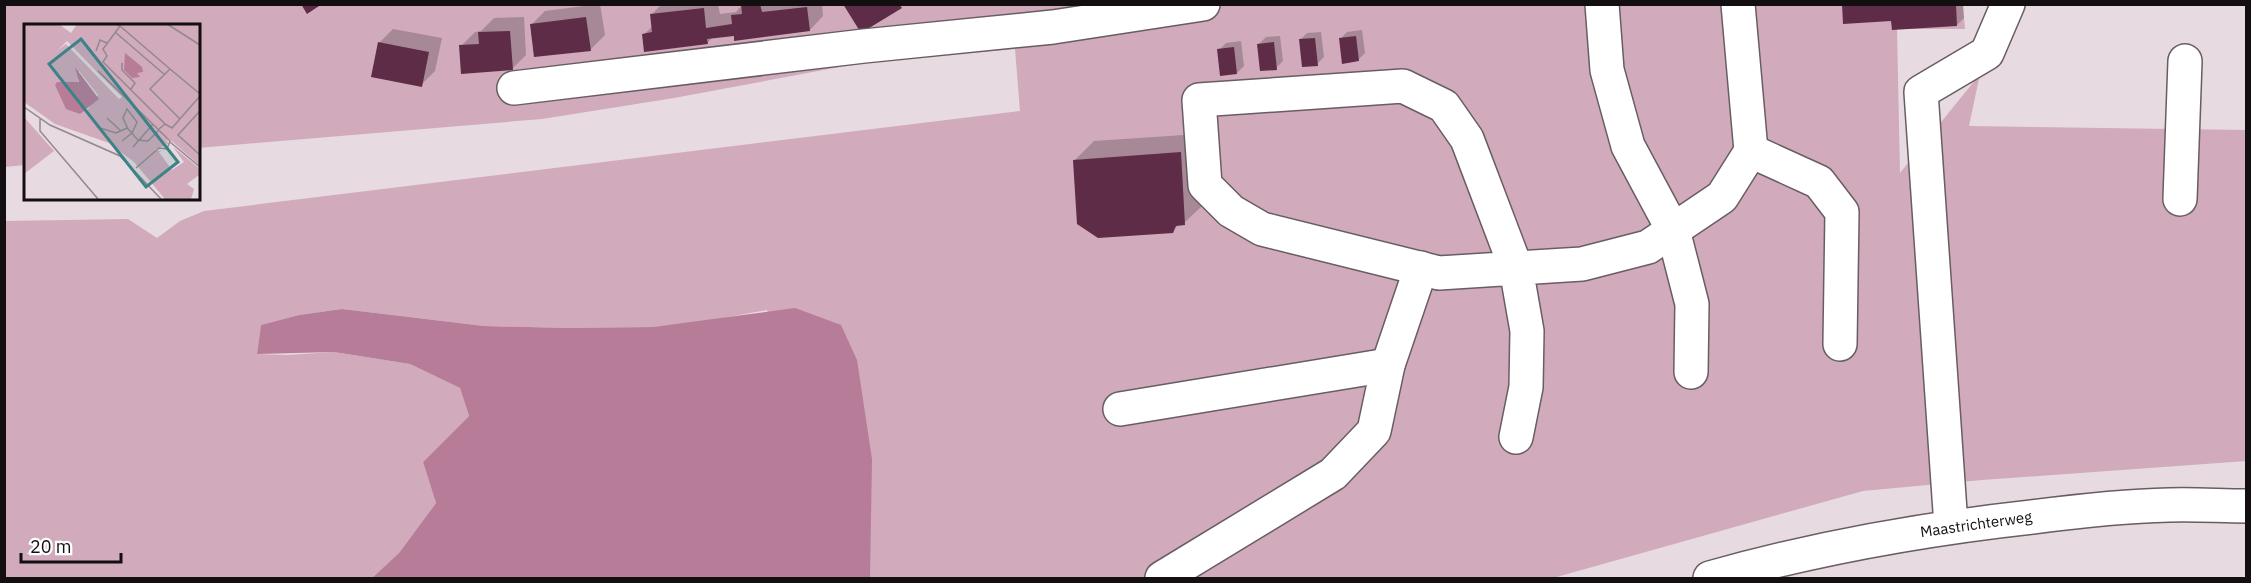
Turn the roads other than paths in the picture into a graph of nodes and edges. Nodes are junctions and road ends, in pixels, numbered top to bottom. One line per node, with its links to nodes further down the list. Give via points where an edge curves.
1 (1203, 4): 6 (main road, via 1053,27)
2 (1602, 4): 9 (main road, via 1607,70 1628,146)
3 (1738, 4): 7 (main road)
4 (2008, 4): 18 (main road, via 1988,53 1921,92)
5 (2185, 61): 8 (main road)
6 (514, 88)
7 (1751, 151): 9 (main road, via 1722,197); 12 (main road, via 1819,183 1842,212)
8 (2180, 199)
9 (1673, 230): 11 (main road, via 1648,247 1582,264); 14 (main road, via 1692,304)
10 (1421, 268): 11 (main road, via 1439,273); 11 (main road, via 1262,229 1231,211 1205,185 1199,100 1403,86 1443,106 1467,139); 13 (main road)
11 (1516, 268): 16 (main road, via 1527,331 1527,387)
12 (1840, 344)
13 (1388, 365): 15 (main road); 19 (main road, via 1374,431 1333,474)
14 (1691, 372)
15 (1120, 409)
16 (1516, 437)
17 (2247, 506): 18 (main road, Maastrichterweg, via 2169,505)
18 (1951, 526): 20 (main road, Maastrichterweg, via 1863,541)
19 (1162, 579)
20 (1710, 579)

